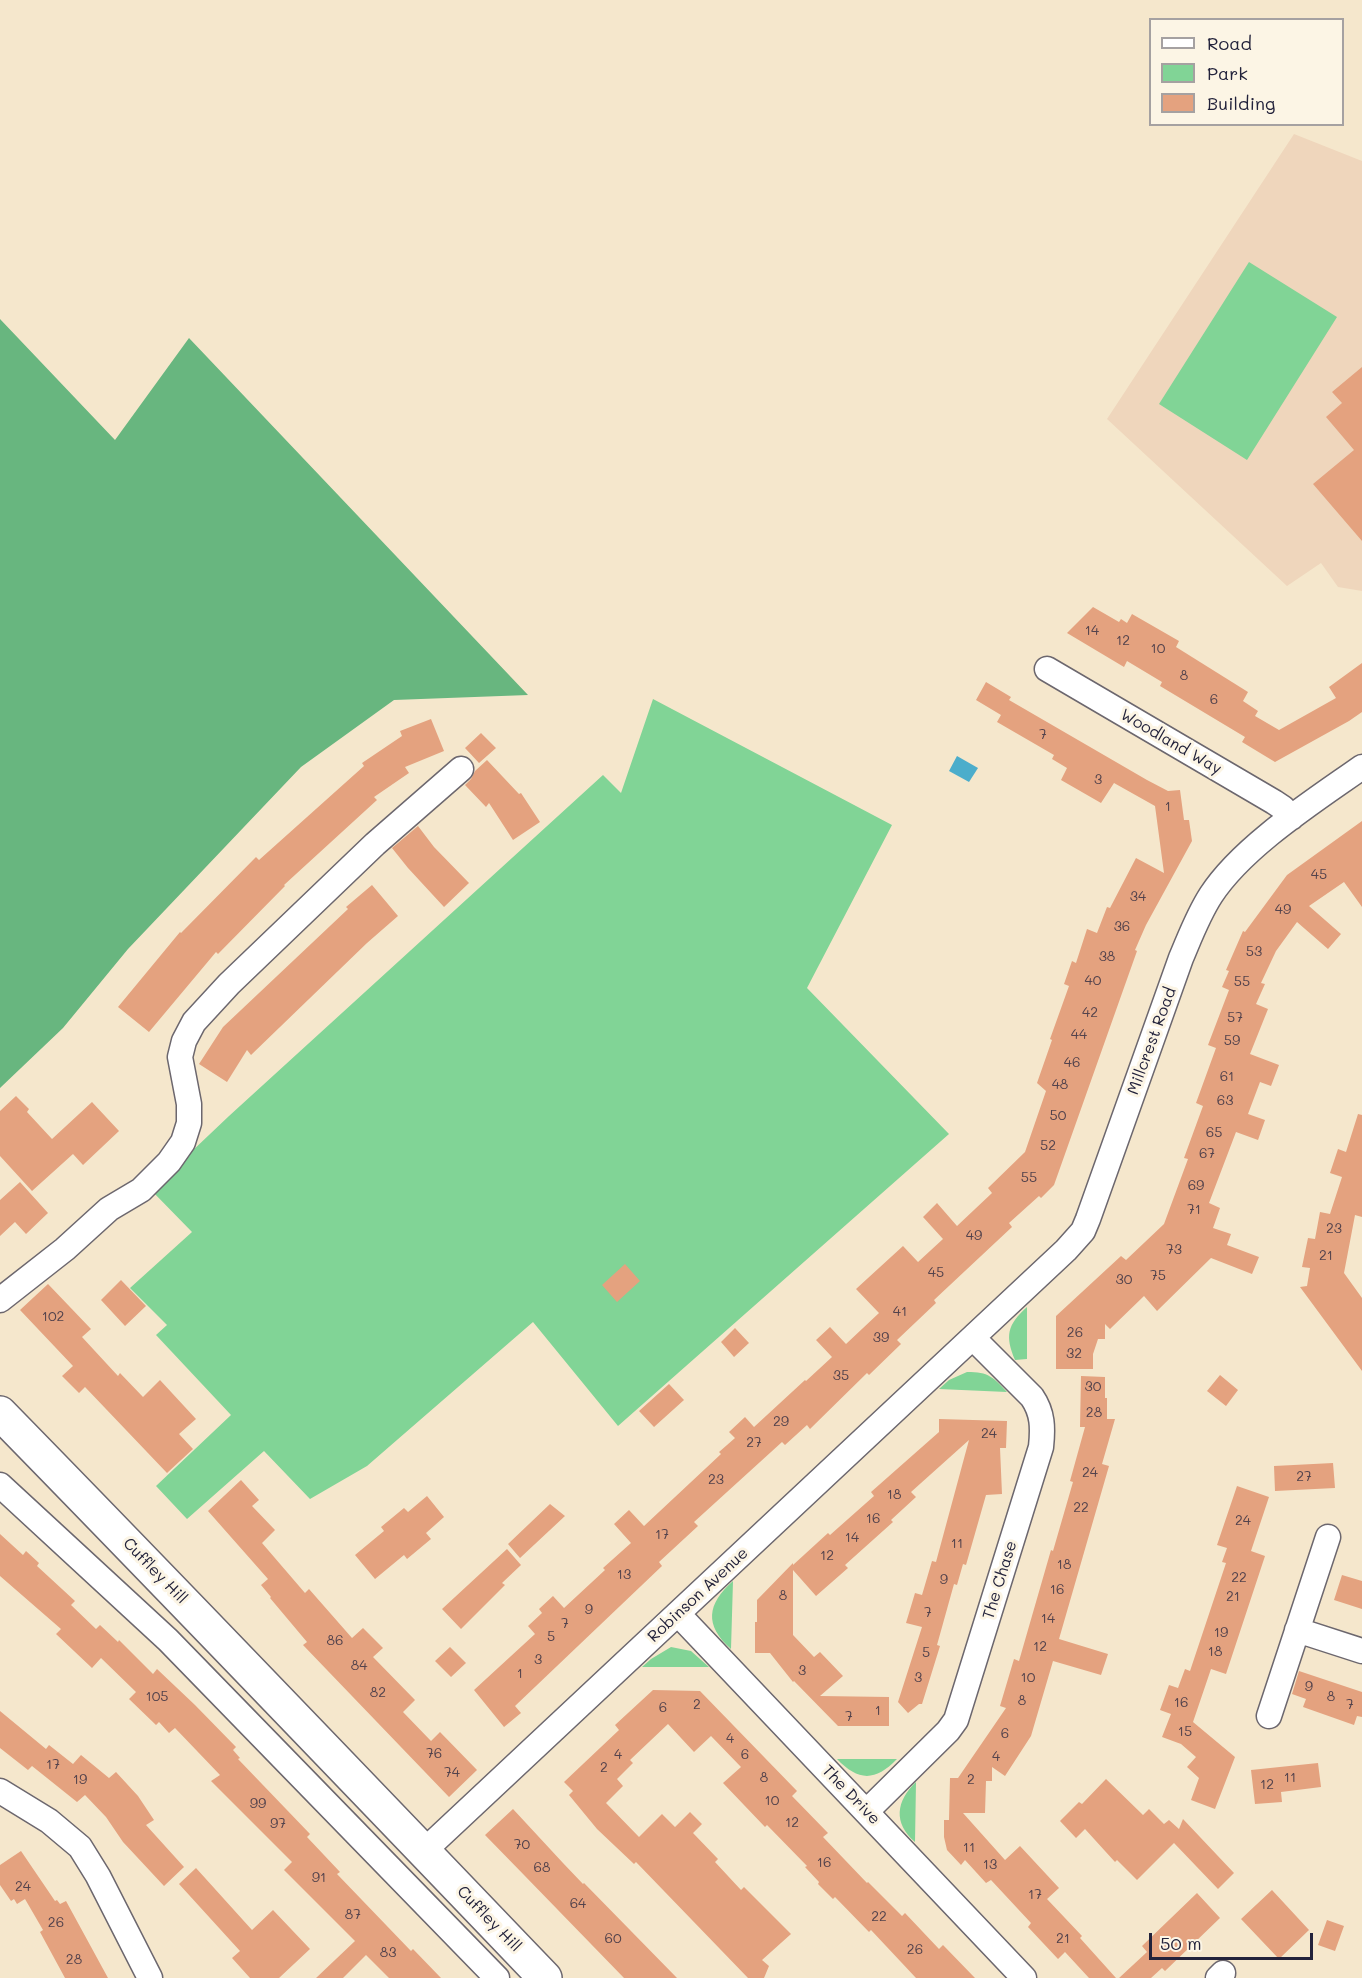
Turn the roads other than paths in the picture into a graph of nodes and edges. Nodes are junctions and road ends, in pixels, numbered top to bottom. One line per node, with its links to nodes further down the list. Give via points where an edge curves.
1 (1047, 669): 4 (street, Woodland Way, via 1274,802)
2 (1362, 767): 4 (street, Millcrest Road)
3 (461, 769): 5 (street, via 366,852 194,1022 180,1057 189,1123 183,1142 169,1162 141,1190 109,1209 65,1250)
4 (1291, 818): 6 (street, Millcrest Road, via 1226,876 1197,920 1083,1231)
5 (0, 1300)
6 (973, 1338): 10 (street, Robinson Avenue); 17 (street, The Chase, via 1038,1406 1043,1430 1041,1447 956,1720)
7 (0, 1413): 14 (main road, Cuffley Hill)
8 (0, 1485): 15 (street, via 168,1640)
9 (1328, 1537): 11 (street)
10 (678, 1614): 17 (street, The Drive); 18 (street, Robinson Avenue)
11 (1297, 1630): 12 (street); 13 (street)
12 (1362, 1651)
13 (1269, 1716)
14 (307, 1731): 15 (street); 18 (main road, Cuffley Hill)
15 (281, 1756): 20 (street)
16 (0, 1791): 19 (street, via 49,1821 80,1847)
17 (867, 1811): 22 (street, The Drive)
18 (424, 1851): 21 (main road, Cuffley Hill)
19 (150, 1978)
20 (497, 1978)
21 (545, 1978)
22 (1024, 1978)

